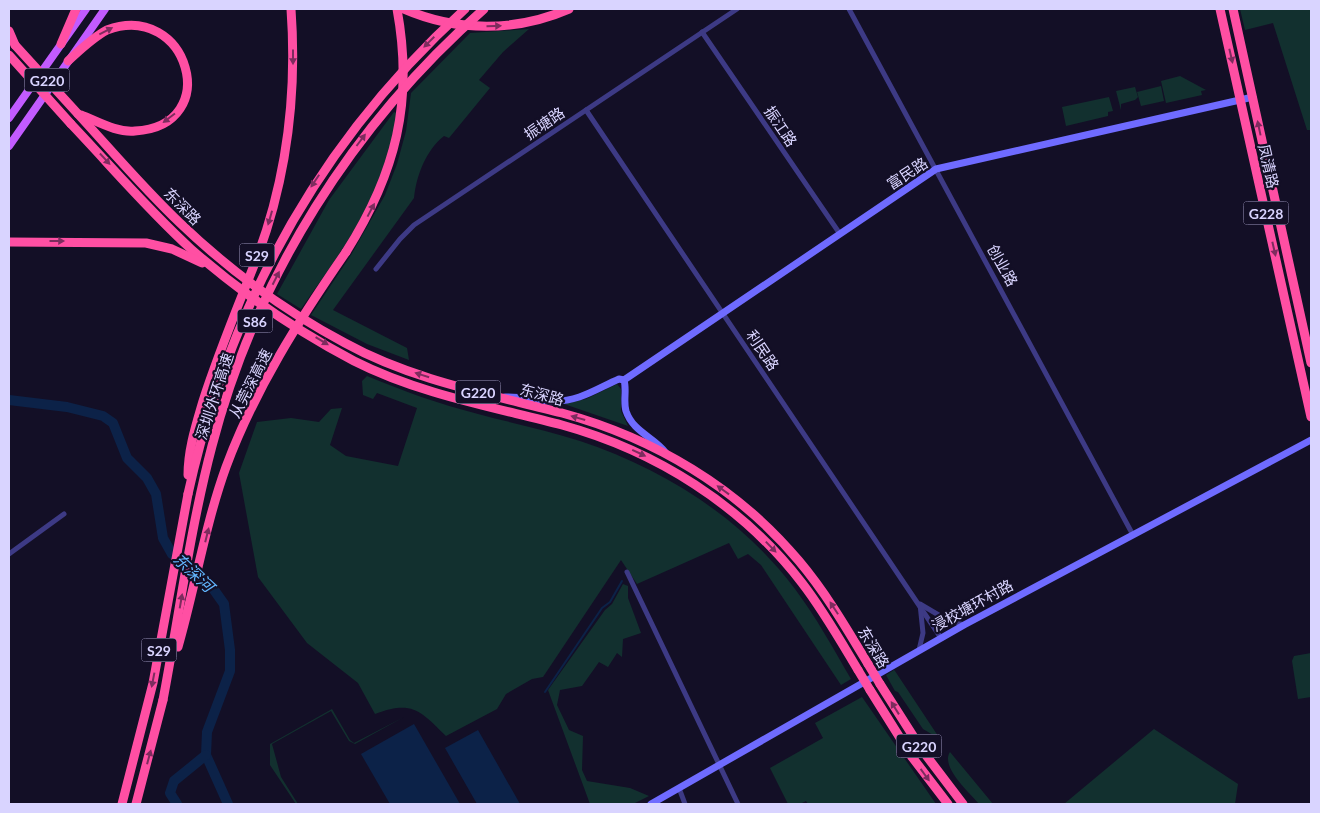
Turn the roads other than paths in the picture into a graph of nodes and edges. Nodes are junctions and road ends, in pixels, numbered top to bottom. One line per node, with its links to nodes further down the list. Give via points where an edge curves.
1 (76, 9): 17 (highway)
2 (86, 9): 17 (main road)
3 (105, 9): 19 (main road)
4 (291, 9): 38 (highway, S29, one-way to 38, bridge, via 293,83 279,183 266,231 221,347 198,419 188,456)
5 (398, 9): 47 (highway, 从莞深高速 / S29, one-way to 5, bridge, via 216,501 236,444 279,354 346,252 377,197 389,167 398,136 404,70)
6 (465, 9): 38 (highway, 深圳外环高速 / S86, one-way to 38, bridge, via 375,101 326,166 290,223 233,339 207,416)
7 (484, 9): 47 (highway, 深圳外环高速 / S86, one-way to 7, bridge, via 212,445 260,310 314,208 360,142 405,86)
8 (569, 9): 13 (highway, one-way to 8, via 462,25 511,25)
9 (737, 9): 15 (street, 振塘路)
10 (849, 9): 26 (street, 创业路)
11 (1220, 9): 21 (highway, 凤清路 / G228, one-way to 21)
12 (1233, 9): 20 (highway, 凤清路 / G228)
13 (408, 10)
14 (9, 31): 16 (highway, 东深路)
15 (702, 32): 22 (street, 振塘路); 27 (street, 振江路)
16 (12, 42): 23 (highway, 东深路 / G220, bridge)
17 (61, 44): 24 (main road)
18 (9, 55): 30 (highway, 东深路 / G220, one-way to 30, bridge, via 160,218)
19 (68, 61): 23 (highway, one-way to 23, via 108,30 124,24 141,23 158,28 172,38 182,51 188,71 188,90 180,107 158,126 125,131); 25 (main road)
20 (1252, 97): 21 (street, 富民路); 32 (highway, 凤清路 / G228, one-way to 20)
21 (1241, 100): 26 (street, 富民路); 35 (highway, 凤清路 / G228, one-way to 35)
22 (586, 110): 29 (street, 振塘路, via 414,225); 31 (street, 利民路)
23 (78, 114): 34 (highway, 东深路 / G220, one-way to 23, via 374,357 344,343 278,301 227,264 178,222)
24 (9, 118)
25 (9, 146)
26 (936, 169): 27 (street, 富民路); 40 (street, 创业路)
27 (840, 234): 31 (street, 富民路)
28 (9, 242): 30 (highway, one-way to 30, via 146,243 172,248)
29 (376, 269)
30 (217, 270): 55 (highway, 东深路 / G220, one-way to 55, bridge, via 284,319 369,367 464,400 604,438 688,480 737,516 780,557 818,605 912,757)
31 (723, 313): 33 (street, 富民路); 43 (street, 利民路)
32 (1311, 363)
33 (624, 380): 34 (street, 富民路, via 619,379 575,399); 37 (street, via 625,407 629,418)
34 (501, 398): 37 (highway, 东深路 / G220, one-way to 34, via 592,422)
35 (1311, 417)
36 (1311, 440): 40 (street, 浸校塘环村路)
37 (666, 454): 56 (highway, 东深路 / G220, one-way to 37, bridge, via 922,750 818,586 778,538 720,488)
38 (188, 494): 50 (highway, 深圳外环高速 / S29, one-way to 50, via 153,683)
39 (64, 514): 41 (street)
40 (1133, 535): 44 (street, 浸校塘环村路)
41 (9, 554)
42 (627, 572): 48 (street)
43 (920, 604): 44 (street, 利民路); 45 (street, 利民路); 46 (street, 利民路, via 924,633)
44 (964, 625): 45 (street, 浸校塘环村路)
45 (942, 638): 46 (street, 浸校塘环村路)
46 (919, 651): 48 (street, 浸校塘环村路)
47 (163, 700): 51 (highway, 深圳外环高速 / S29, one-way to 47)
48 (720, 765): 49 (street, 浸校塘环村路); 54 (street)
49 (679, 788): 52 (street, 浸校塘环村路); 53 (street)
50 (122, 804)
51 (136, 804)
52 (651, 804)
53 (685, 804)
54 (738, 804)
55 (948, 804)
56 (963, 804)

